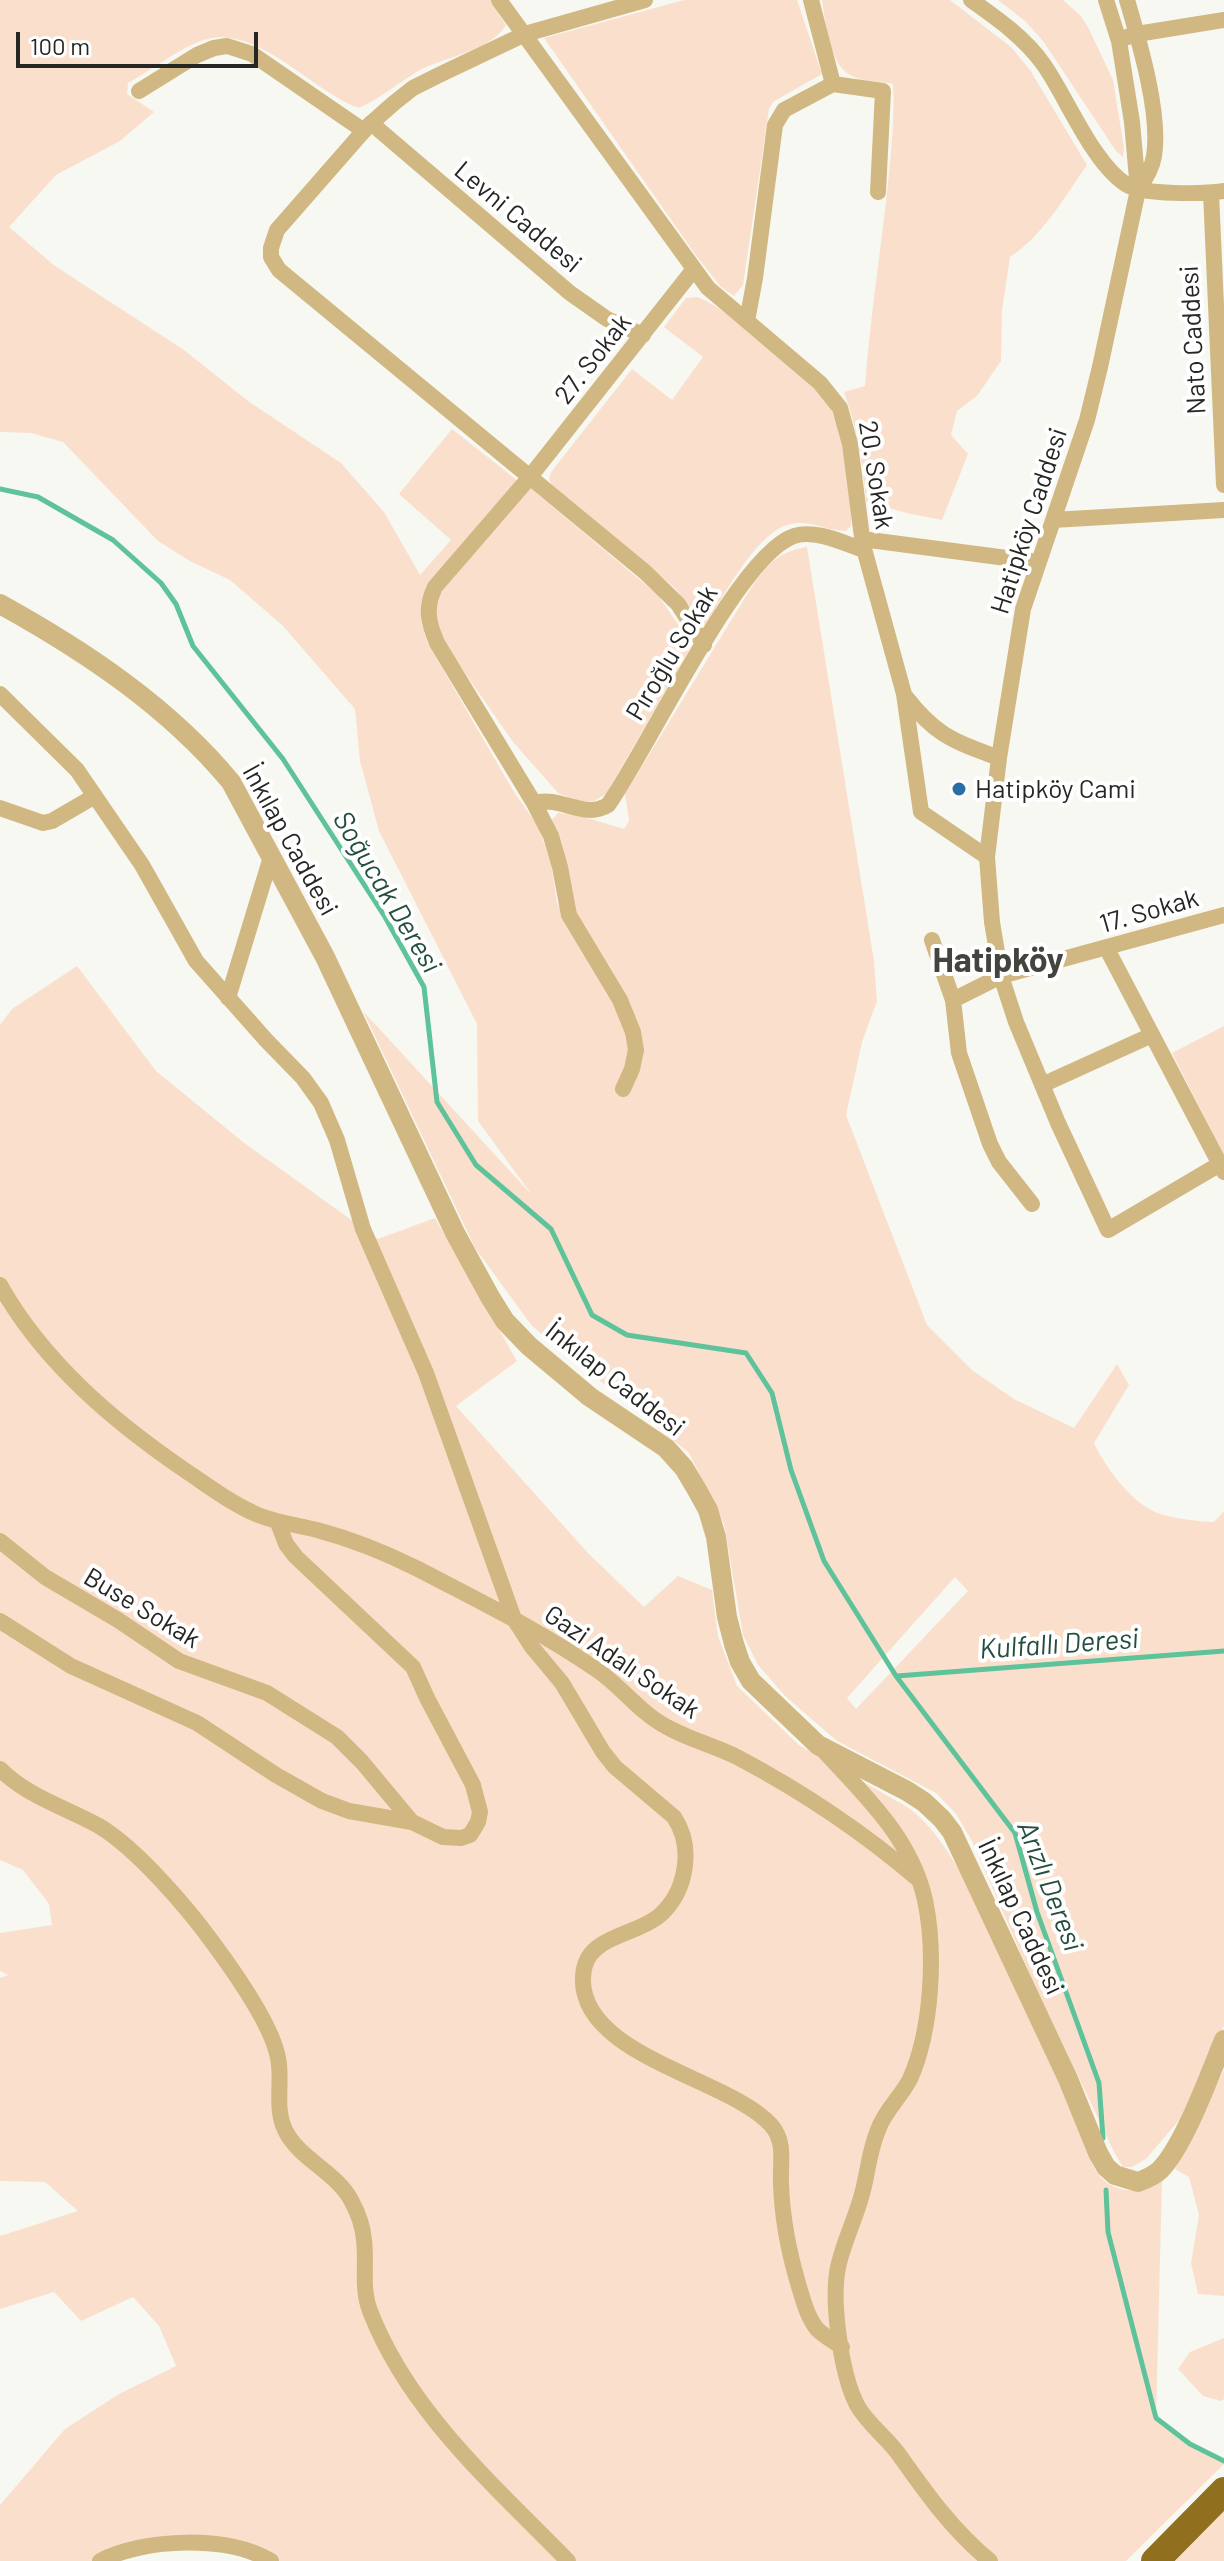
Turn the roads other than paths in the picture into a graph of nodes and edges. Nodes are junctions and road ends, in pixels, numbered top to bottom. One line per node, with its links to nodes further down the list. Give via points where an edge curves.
1 (499, 0): 8 (street, 20. Sokak)
2 (645, 0): 8 (street)
3 (811, 0): 11 (street)
4 (971, 0): 14 (street, via 1027,44 1112,172)
5 (1106, 0): 10 (street)
6 (1127, 0): 9 (street)
7 (1224, 20): 9 (street)
8 (525, 34): 13 (street, via 413,88); 17 (street, 20. Sokak)
9 (1137, 34): 10 (street); 14 (street, via 1155,131 1152,165)
10 (1119, 41): 14 (street)
11 (833, 84): 15 (street, via 883,91); 18 (street, via 784,110 775,125)
12 (139, 91): 13 (street, Levni Caddesi, via 197,55 227,46 252,54)
13 (367, 127): 19 (street, Levni Caddesi, via 570,293 607,319); 21 (street, via 277,230 271,257 279,270)
14 (1138, 190): 16 (street); 24 (street, Hatipköy Caddesi, via 1087,420)
15 (878, 192)
16 (1218, 192): 20 (street, Nato Caddesi)
17 (694, 269): 18 (street, 20. Sokak); 19 (street, 27. Sokak)
18 (747, 321): 25 (street, 20. Sokak, via 820,383 840,408)
19 (643, 335): 21 (street, 27. Sokak)
20 (1223, 457): 22 (street, Nato Caddesi)
21 (529, 478): 28 (street, via 661,587); 33 (street, 27. Sokak, via 435,587 427,620)
22 (1224, 485)
23 (1224, 510): 24 (street)
24 (1053, 520): 26 (street, Hatipköy Caddesi)
25 (863, 544): 26 (street, Pıroğlu Sokak); 28 (street, Pıroğlu Sokak, via 818,535 785,540 739,587); 30 (street, 20. Sokak)
26 (1037, 562): 31 (street, Hatipköy Caddesi, via 1023,609)
27 (0, 604): 35 (street, İnkılap Caddesi, via 85,655 169,718 231,782)
28 (704, 645): 33 (street, Pıroğlu Sokak, via 608,805 591,811 552,801)
29 (0, 694): 32 (street, via 63,754)
30 (904, 694): 31 (street, via 934,729); 36 (street, 20. Sokak, via 921,812)
31 (999, 758): 36 (street, Hatipköy Caddesi)
32 (95, 796): 34 (street, via 43,823); 41 (street, via 142,865 183,942)
33 (534, 803): 45 (street, 27. Sokak, via 551,836 569,915 633,1032 636,1050)
34 (0, 808)
35 (271, 857): 41 (street); 53 (street, İnkılap Caddesi, via 490,1297 505,1321 558,1372 666,1448 684,1468 708,1510 716,1537 727,1617 740,1662 751,1681)
36 (987, 857): 40 (street, Hatipköy Caddesi)
37 (1224, 915): 39 (street, 17. Sokak)
38 (932, 940): 42 (street)
39 (1107, 949): 40 (street, 17. Sokak); 43 (street)
40 (1001, 976): 42 (street, 17. Sokak); 44 (street, Hatipköy Caddesi)
41 (228, 998): 51 (street, via 321,1103 363,1229 426,1373)
42 (953, 1000): 47 (street, via 959,1053 990,1144)
43 (1152, 1035): 44 (street); 46 (street)
44 (1042, 1085): 46 (street, Hatipköy Caddesi, via 1108,1230)
45 (623, 1089)
46 (1222, 1168)
47 (1032, 1204)
48 (0, 1285): 49 (street, Gazi Adalı Sokak, via 36,1337 111,1416 224,1497)
49 (278, 1523): 51 (street, Gazi Adalı Sokak, via 377,1551); 55 (street, via 296,1557 413,1667 473,1785 480,1812 470,1835 443,1837)
50 (0, 1541): 55 (street, Buse Sokak, via 45,1577 179,1661 267,1693 337,1737)
51 (514, 1619): 56 (street, Gazi Adalı Sokak, via 594,1668 658,1722 777,1780 884,1850); 58 (street, via 562,1683 603,1752 674,1817 686,1843 681,1883 664,1910 592,1954 582,1979 589,2004 624,2042 750,2107 773,2126 782,2146 782,2209 792,2265 808,2314)
52 (0, 1621): 55 (street, via 71,1666 197,1723 322,1801)
53 (818, 1745): 56 (street, via 896,1831); 57 (street, İnkılap Caddesi, via 907,1791 952,1832 1098,2153 1115,2175 1138,2182 1168,2160)
54 (0, 1769): 62 (street, via 20,1787 98,1826 130,1849 214,1944 274,2043 284,2128 343,2188 358,2215 366,2299 390,2356 438,2424)
55 (412, 1822)
56 (919, 1880): 58 (street, via 931,1963 923,2031 911,2076 873,2142 838,2266)
57 (1224, 2040)
58 (842, 2347): 63 (street, via 852,2394 865,2417 957,2530)
59 (1224, 2491): 64 (highway)
60 (100, 2561): 61 (street, via 165,2543 232,2546)
61 (271, 2561)
62 (568, 2561)
63 (990, 2561)
64 (1155, 2561)

